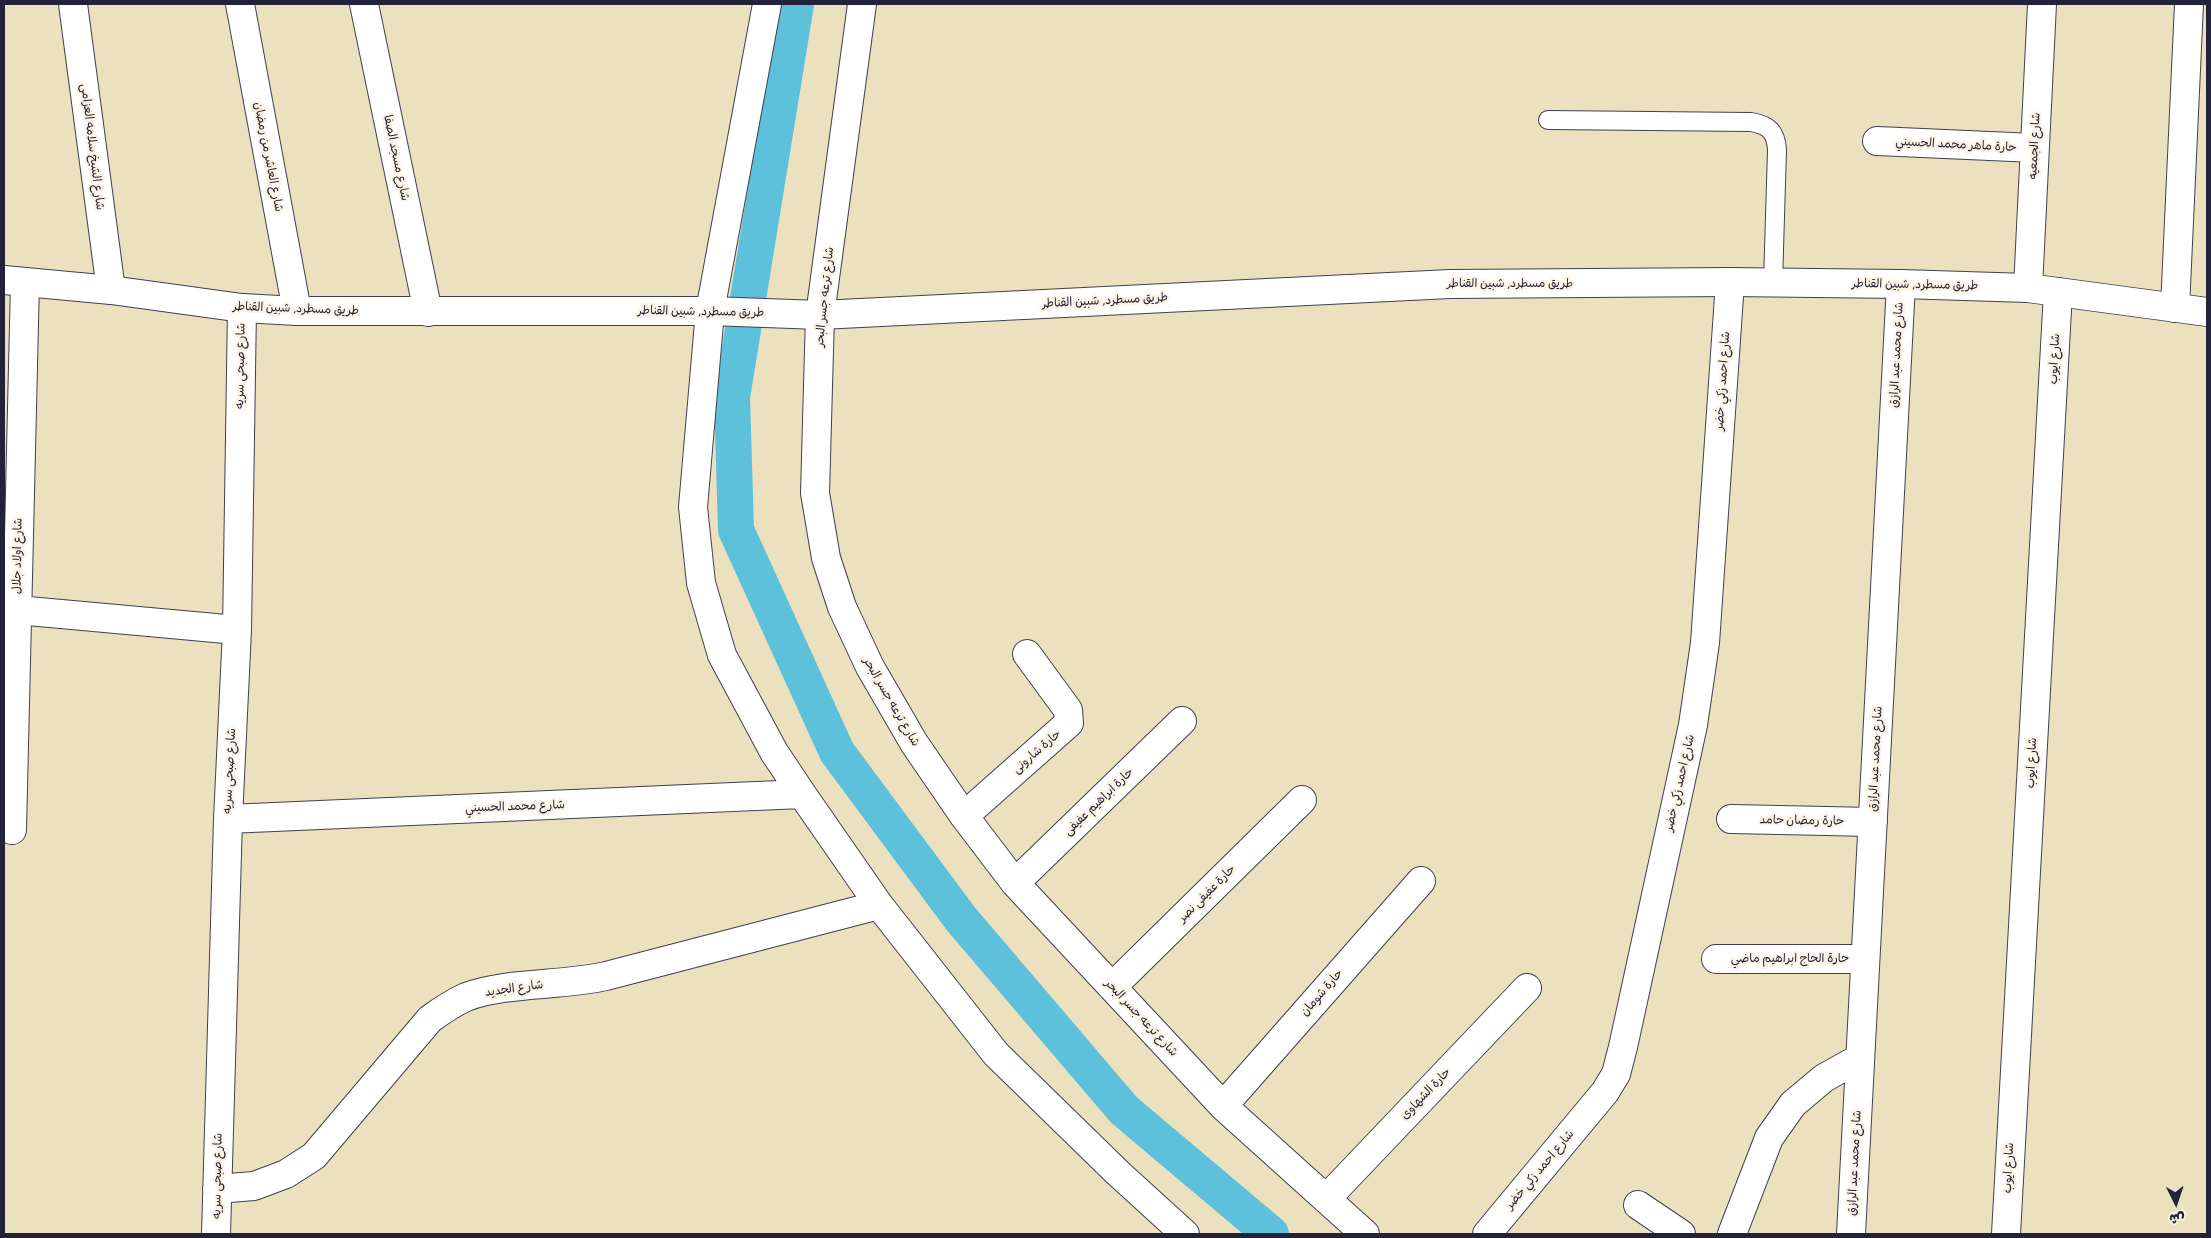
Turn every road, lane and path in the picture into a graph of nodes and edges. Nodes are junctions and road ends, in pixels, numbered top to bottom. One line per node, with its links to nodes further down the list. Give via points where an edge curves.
1 (74, 4): 16 (street, شارع الشيخ سلامه العزامى)
2 (240, 4): 20 (street, شارع العاشر من رمضان)
3 (364, 4): 22 (street, شارع مسجد الصفا)
4 (767, 4): 21 (street)
5 (862, 4): 24 (street, شارع ترعه جسر البحر)
6 (2042, 4): 10 (street, شارع الجمعيه)
7 (2189, 4): 19 (street)
8 (1548, 120): 13 (lane, via 1752,122 1772,130 1777,139)
9 (1877, 141): 10 (street, حارة ماهر محمد الحسيني)
10 (2035, 148): 15 (street, شارع الجمعيه)
11 (14, 281): 16 (street, طريق مسطرد, شبين القناطر); 25 (street, شارع اولاد جلال)
12 (1730, 282): 13 (street, طريق مسطرد, شبين القناطر); 24 (street, طريق مسطرد, شبين القناطر, via 1450,284); 51 (street, شارع احمد زكي خضر, via 1704,643 1693,725 1623,1047 1616,1074 1605,1092)
13 (1773, 283): 14 (street, طريق مسطرد, شبين القناطر)
14 (1901, 284): 15 (street, طريق مسطرد, شبين القناطر); 34 (street, شارع محمد عبد الرازق)
15 (2028, 288): 17 (street, طريق مسطرد, شبين القناطر)
16 (111, 290): 18 (street, طريق مسطرد, شبين القناطر)
17 (2058, 292): 19 (street, طريق مسطرد, شبين القناطر); 55 (street, شارع ايوب)
18 (242, 308): 20 (street, طريق مسطرد, شبين القناطر); 26 (street, شارع صبحى سريه)
19 (2175, 308): 23 (street, طريق مسطرد, شبين القناطر)
20 (297, 311): 22 (street, طريق مسطرد, شبين القناطر)
21 (722, 311): 22 (street, طريق مسطرد, شبين القناطر); 24 (street, طريق مسطرد, شبين القناطر); 29 (street, via 693,507 701,583 722,655 774,752)
22 (428, 312)
23 (2207, 312)
24 (813, 314): 31 (street, شارع ترعه جسر البحر, via 815,493 826,558 842,606 870,667 914,743)
25 (17, 610): 26 (street); 35 (street, شارع اولاد جلال)
26 (237, 630): 32 (street, شارع صبحى سريه)
27 (1027, 654): 31 (street, حارة شارونى, via 1068,710 1069,723)
28 (1182, 721): 37 (street, حارة ابراهيم عفيفى)
29 (802, 794): 32 (street, شارع محمد الحسيني); 38 (street)
30 (1302, 800): 41 (street, حارة عفيفى نصر)
31 (964, 816): 37 (street, شارع ترعه جسر البحر)
32 (228, 819): 45 (street, شارع صبحى سريه)
33 (1731, 819): 34 (street, حارة رمضان حامد)
34 (1873, 822): 40 (street, شارع محمد عبد الرازق)
35 (12, 830)
36 (1421, 881): 44 (street, حارة شومان)
37 (1015, 883): 41 (street, شارع ترعه جسر البحر)
38 (879, 905): 45 (street, شارع الجديد, via 595,978 488,991 467,997 430,1019 314,1156 286,1174 254,1186); 49 (street, via 996,1054 1118,1174)
39 (1716, 959): 40 (street, حارة الحاج ابراهيم ماضي)
40 (1864, 959): 43 (street, شارع محمد عبد الرازق)
41 (1112, 987): 44 (street, شارع ترعه جسر البحر)
42 (1527, 988): 46 (street, حارة الشهاوى)
43 (1860, 1058): 53 (street, via 1824,1078 1788,1111 1769,1138); 54 (street, شارع محمد عبد الرازق)
44 (1223, 1106): 46 (street, شارع ترعه جسر البحر)
45 (217, 1189): 48 (street, شارع صبحى سريه)
46 (1326, 1199): 50 (street, شارع ترعه جسر البحر)
47 (1638, 1205): 52 (street)
48 (216, 1234)
49 (1185, 1234)
50 (1365, 1234)
51 (1487, 1234)
52 (1681, 1234)
53 (1732, 1234)
54 (1851, 1234)
55 (2006, 1234)

